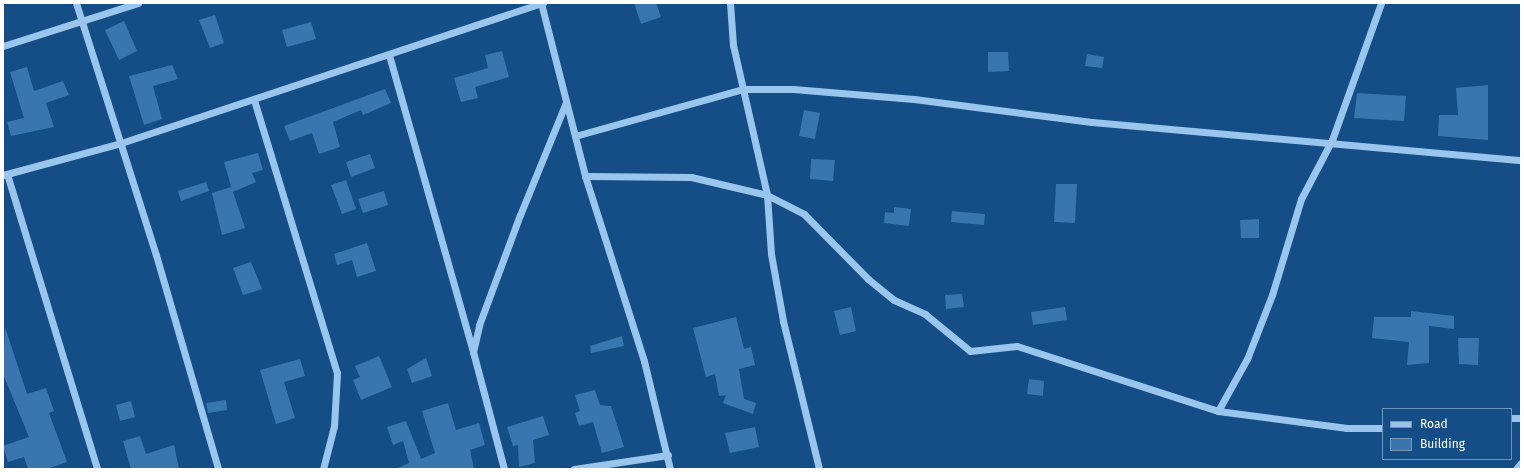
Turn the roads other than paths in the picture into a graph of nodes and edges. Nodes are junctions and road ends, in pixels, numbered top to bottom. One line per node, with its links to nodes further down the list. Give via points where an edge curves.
1 (76, 3): 6 (street)
2 (138, 3): 6 (street)
3 (542, 3): 8 (street); 11 (street)
4 (730, 3): 9 (street, via 733,45)
5 (1381, 3): 14 (street)
6 (82, 22): 7 (street); 13 (street)
7 (3, 46)
8 (389, 55): 10 (street); 19 (street)
9 (743, 89): 12 (street); 14 (street, via 792,88 914,99 1092,122); 18 (street)
10 (254, 100): 13 (street); 26 (street, via 337,372 334,426)
11 (566, 102): 12 (street); 19 (street, via 479,325)
12 (575, 136): 17 (street)
13 (121, 143): 16 (street); 25 (street)
14 (1330, 144): 15 (street); 20 (street, via 1301,199 1272,295 1247,359)
15 (1521, 160)
16 (5, 174): 24 (street)
17 (585, 176): 18 (street, via 691,177); 22 (street, via 644,361)
18 (767, 195): 20 (street, via 804,214 868,279 894,300 925,314 965,349 982,352 1017,346); 30 (street, via 771,254 783,321)
19 (473, 352): 27 (street)
20 (1218, 411): 21 (street, via 1347,428)
21 (1382, 428)
22 (668, 455): 28 (street); 29 (street)
23 (1521, 463): 31 (street)
24 (96, 469)
25 (218, 469)
26 (323, 469)
27 (504, 469)
28 (574, 469)
29 (670, 469)
30 (819, 469)
31 (1516, 469)

